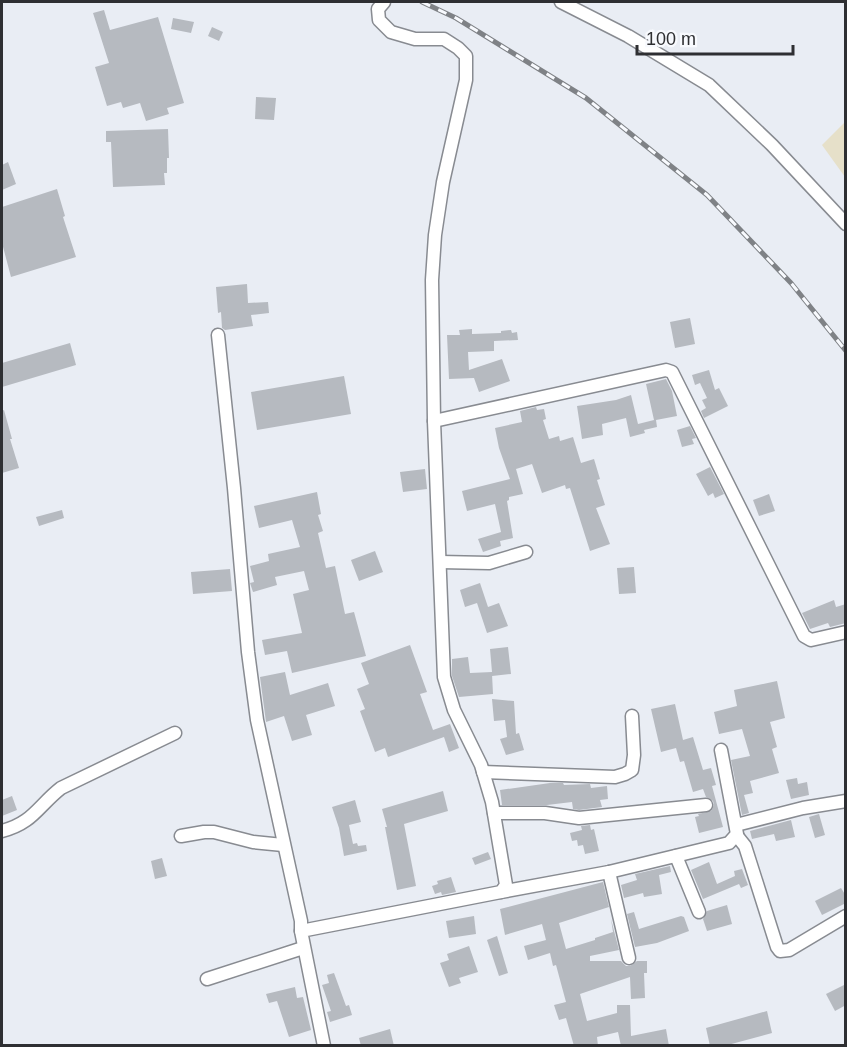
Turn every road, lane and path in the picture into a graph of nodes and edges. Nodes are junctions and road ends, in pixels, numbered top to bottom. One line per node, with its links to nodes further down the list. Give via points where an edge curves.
1 (561, 2): 3 (street, via 628,36 708,85 772,145)
2 (381, 5): 5 (street, via 379,20 391,32 415,39 444,39 466,56 466,80 442,182 435,235)
3 (846, 224)
4 (218, 335): 19 (street, via 255,708)
5 (434, 421): 7 (street); 8 (street, via 666,370 672,372 804,636 812,640)
6 (526, 552): 7 (street, via 489,563)
7 (440, 561): 12 (street, via 444,677 454,710)
8 (846, 632)
9 (632, 716): 12 (street, via 634,755 632,770 625,774 615,777)
10 (175, 733): 16 (street, via 62,788 26,822)
11 (721, 750): 17 (street)
12 (483, 771): 15 (street)
13 (846, 801): 17 (street, via 803,808)
14 (706, 805): 15 (street, via 579,818)
15 (494, 813): 22 (street, via 506,885)
16 (2, 831)
17 (737, 831): 20 (street, via 729,843); 24 (street, via 780,951 789,950)
18 (181, 836): 19 (street, via 214,832)
19 (283, 845): 25 (street)
20 (676, 856): 21 (street); 23 (street)
21 (609, 872): 22 (street); 27 (street)
22 (501, 892): 25 (street)
23 (699, 912)
24 (846, 916)
25 (301, 931): 26 (street)
26 (303, 948): 28 (street); 29 (street)
27 (629, 958)
28 (207, 979)
29 (324, 1046)

